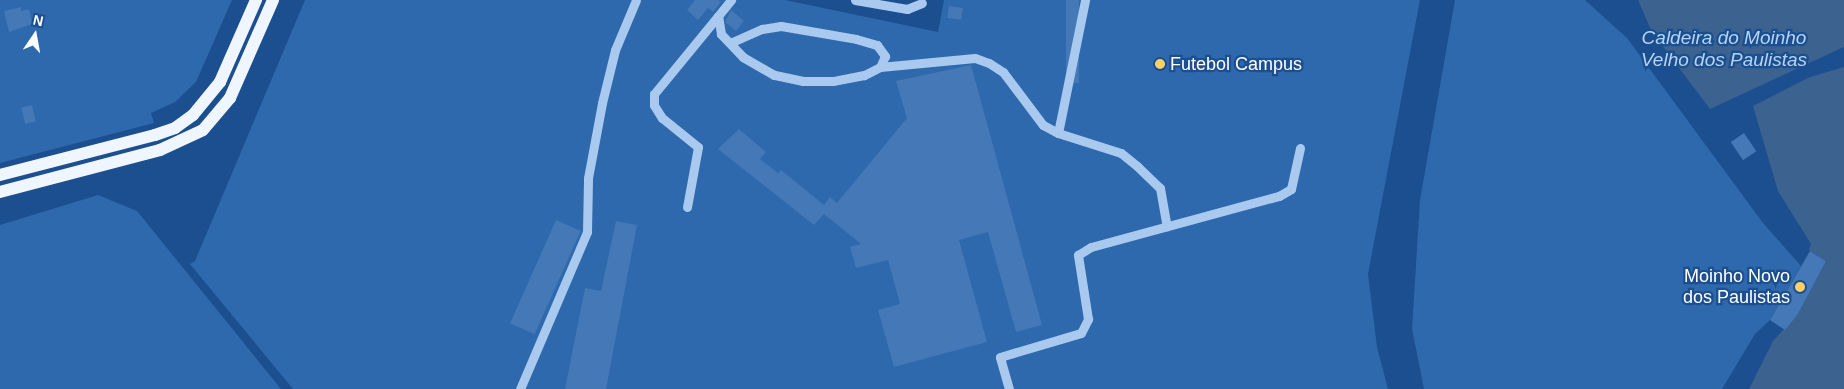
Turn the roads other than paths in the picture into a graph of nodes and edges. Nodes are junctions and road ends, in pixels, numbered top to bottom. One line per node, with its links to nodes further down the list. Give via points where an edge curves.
1 (256, 0): 13 (main road, via 220,82 193,115 175,128)
2 (273, 0): 14 (main road, via 230,98 203,130 160,150)
3 (636, 0): 17 (street, via 614,50 602,103 588,178 587,232)
4 (730, 0): 8 (street)
5 (855, 0): 7 (street, via 908,10)
6 (1085, 0): 11 (street)
7 (922, 3)
8 (718, 16): 9 (street, via 720,34); 15 (street, via 654,94 654,106 662,118 698,147)
9 (730, 43): 10 (street, via 743,57 774,75 803,82 864,75); 10 (street, via 762,29 781,26 877,45 885,56)
10 (880, 67): 11 (street, via 975,58 989,62 1003,72 1043,125)
11 (1058, 133): 16 (street, via 1121,152 1160,188)
12 (1300, 148): 16 (street, via 1291,189 1279,196)
13 (0, 174)
14 (0, 192)
15 (687, 207)
16 (1167, 226): 18 (street, via 1091,247 1078,255 1088,318 1081,333 1000,357)
17 (520, 389)
18 (1009, 389)

